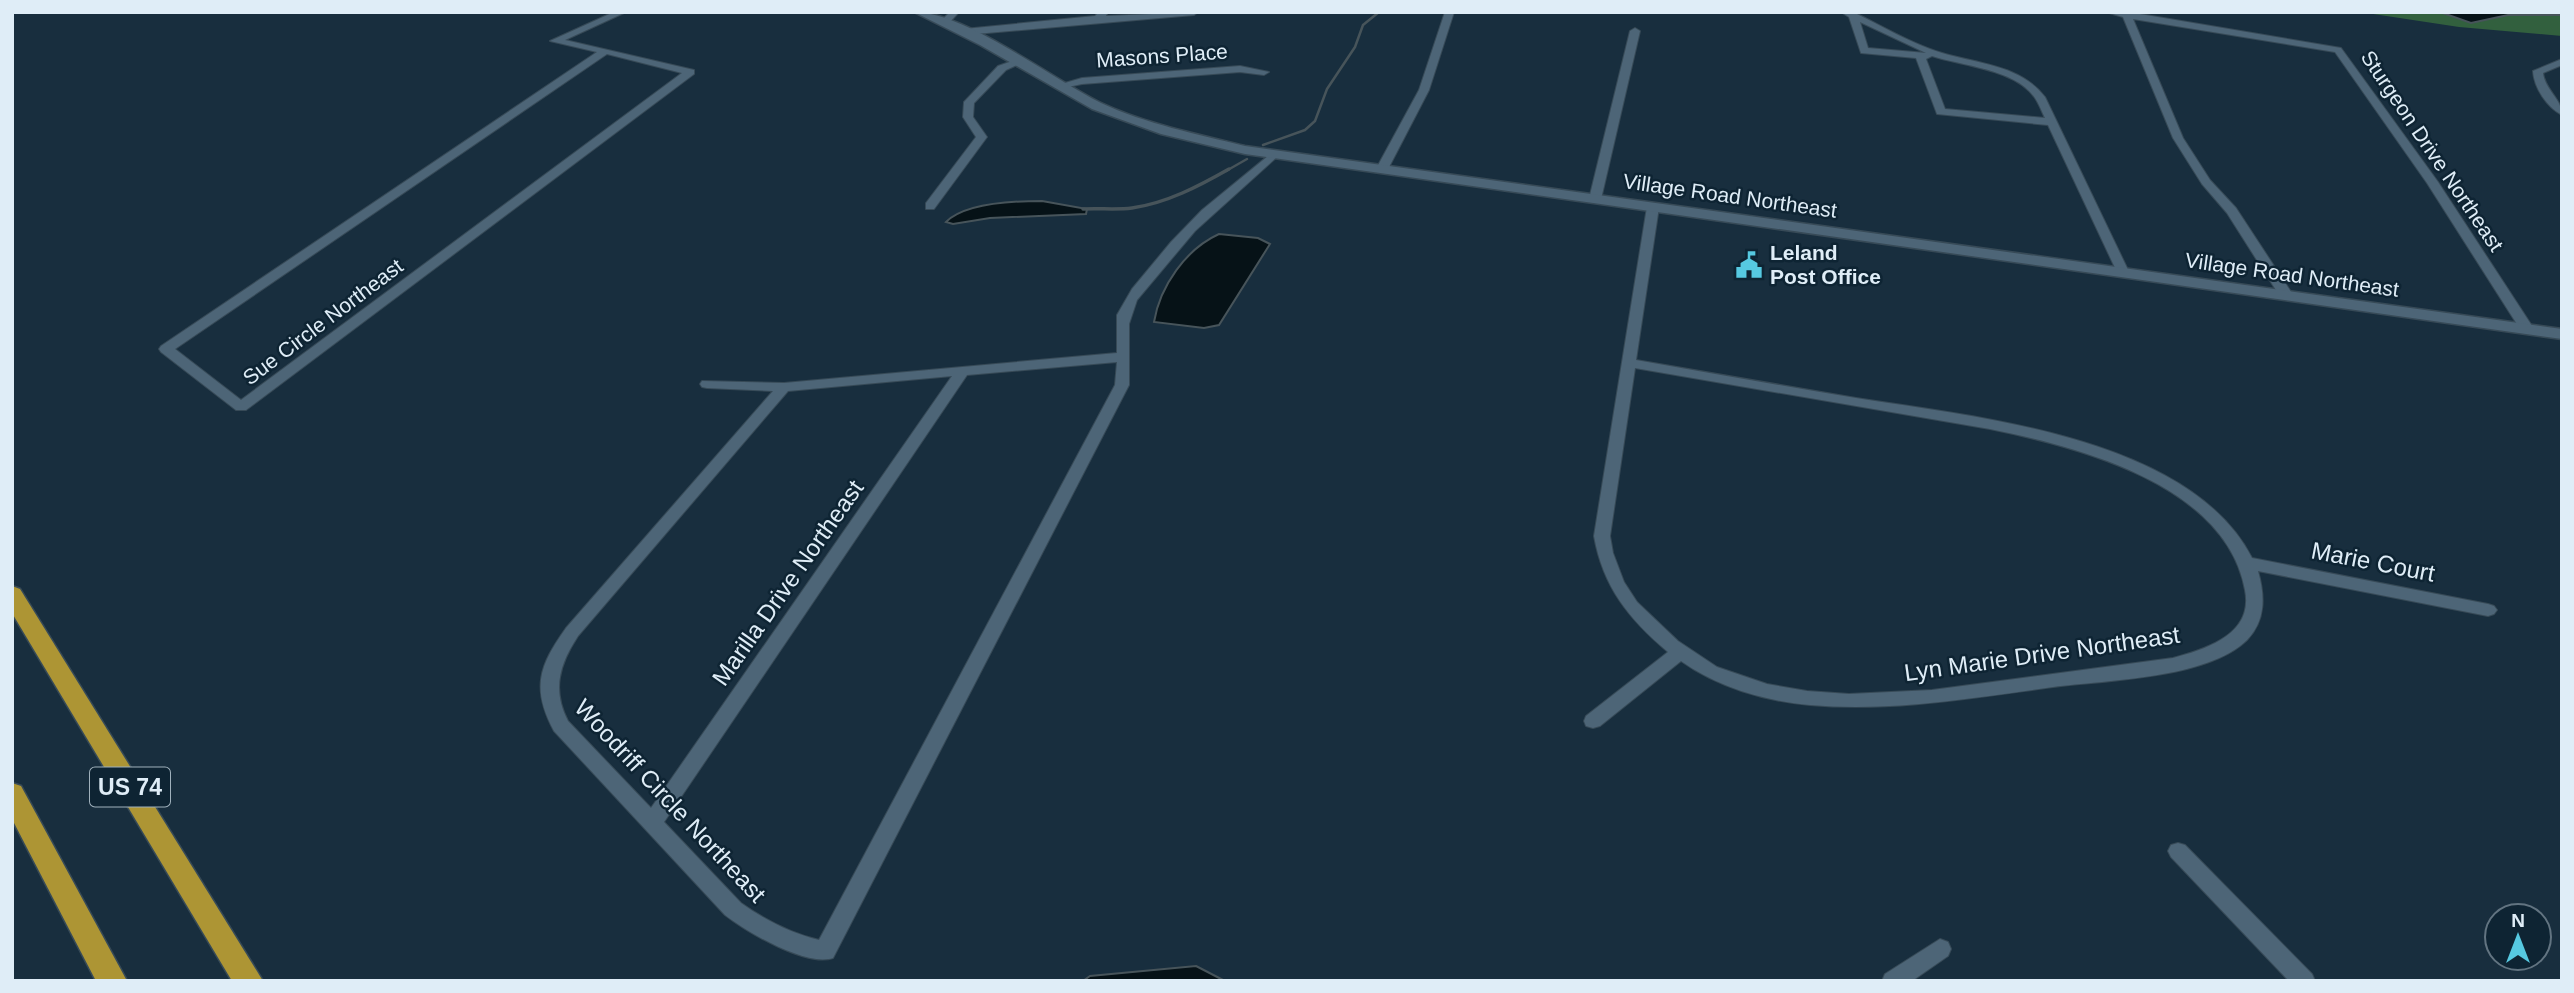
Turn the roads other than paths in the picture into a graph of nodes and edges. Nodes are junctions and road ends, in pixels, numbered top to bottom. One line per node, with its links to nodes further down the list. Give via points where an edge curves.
1 (622, 12): 12 (street, Sue Circle Northeast, via 555,41)
2 (920, 12): 9 (main road, Village Road Northeast)
3 (1194, 12): 7 (street)
4 (1450, 12): 22 (street, via 1424,90)
5 (2110, 12): 8 (street, Sturgeon Drive Northeast)
6 (1849, 14): 13 (street, via 1864,51); 14 (street)
7 (1101, 15): 11 (street)
8 (2127, 16): 27 (street, via 2178,138); 28 (street, Sturgeon Drive Northeast, via 2338,50 2432,182)
9 (950, 17): 11 (main road, Village Road Northeast)
10 (1635, 31): 23 (street)
11 (964, 32): 15 (main road, Village Road Northeast)
12 (605, 51): 12 (street, Sue Circle Northeast, via 690,72 241,407 166,349)
13 (1920, 55): 14 (street); 20 (street, via 1941,112)
14 (1945, 57): 20 (street, via 1983,65 2026,82)
15 (1021, 61): 18 (main road, Village Road Northeast); 24 (street, via 1002,68 969,102 968,117 982,137)
16 (2562, 62): 19 (street, via 2538,71 2543,90)
17 (1264, 72): 18 (street, Masons Place, via 1240,69)
18 (1063, 85): 21 (main road, Village Road Northeast, via 1097,106 1166,131)
19 (2560, 108)
20 (2052, 122): 26 (street)
21 (1274, 154): 22 (main road, Village Road Northeast); 30 (street, Woodriff Circle Northeast, via 1216,201 1135,293 1124,316)
22 (1382, 169): 23 (main road, Village Road Northeast)
23 (1595, 199): 25 (main road, Village Road Northeast)
24 (930, 206)
25 (1653, 207): 26 (main road, Village Road Northeast); 31 (street)
26 (2123, 272): 27 (main road, Village Road Northeast)
27 (2286, 295): 28 (main road, Village Road Northeast)
28 (2527, 329): 29 (main road, Village Road Northeast)
29 (2562, 334)
30 (1124, 357): 32 (street); 41 (street, Woodriff Circle Northeast, via 1124,377 1117,395 825,951 753,925)
31 (1629, 363): 35 (street, Lyn Marie Drive Northeast, via 1964,419 2076,445 2112,457 2177,490 2216,520); 38 (street, Lyn Marie Drive Northeast, via 1602,536 1606,565 1626,602)
32 (963, 371): 34 (street); 41 (street, Marilla Drive Northeast)
33 (707, 384): 34 (street)
34 (784, 387): 41 (street, Woodriff Circle Northeast, via 572,632 549,676 551,709 561,726)
35 (2248, 563): 37 (street, Marie Court); 38 (street, Lyn Marie Drive Northeast, via 2256,615 2238,638 2217,651 2176,664 1877,701 1769,692 1724,678)
36 (12, 594): 45 (highway, US 74)
37 (2488, 610)
38 (1680, 652): 39 (street)
39 (1593, 721)
40 (12, 793): 44 (highway)
41 (652, 822)
42 (2178, 851): 47 (street)
43 (1940, 950): 46 (street)
44 (112, 981)
45 (248, 981)
46 (1893, 981)
47 (2304, 981)

